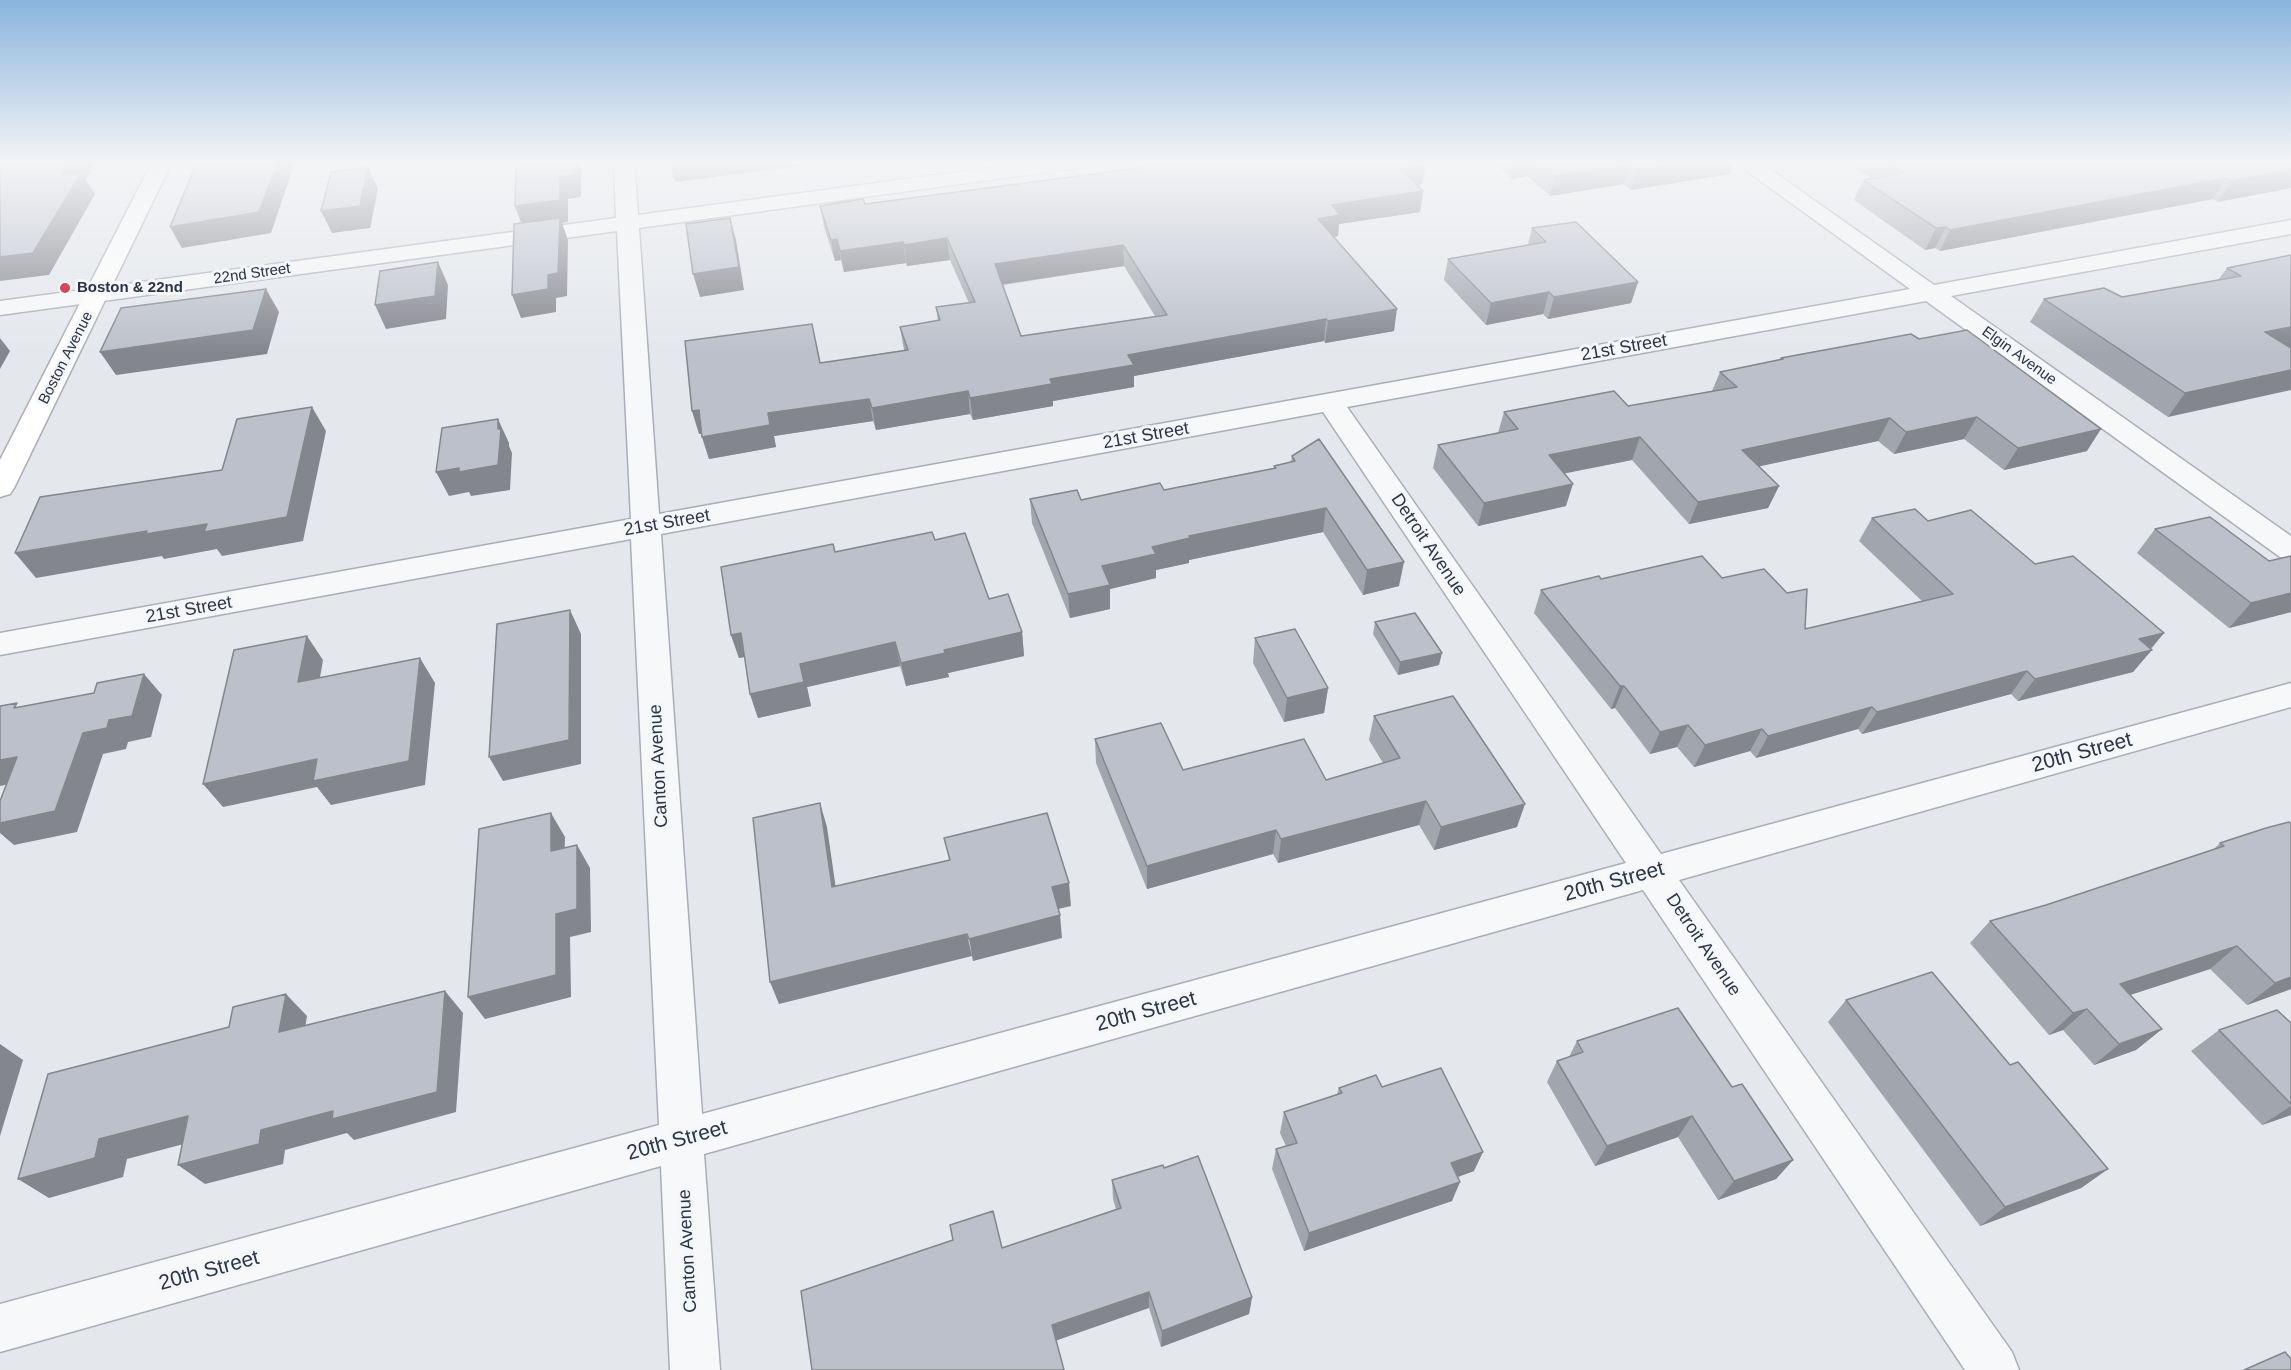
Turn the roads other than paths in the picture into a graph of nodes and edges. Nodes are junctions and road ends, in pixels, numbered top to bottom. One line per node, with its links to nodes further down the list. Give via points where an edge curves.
1 (131, 226): 7 (street, Boston Avenue)
2 (605, 226): 7 (street, 22nd Street)
3 (627, 226): 11 (street, Canton Avenue)
4 (1837, 226): 6 (street, Elgin Avenue)
5 (2291, 227): 6 (street, 21st Street)
6 (1930, 292): 9 (street, 21st Street); 12 (street, Elgin Avenue)
7 (98, 295): 8 (street, 22nd Street); 10 (street, Boston Avenue)
8 (0, 308)
9 (1330, 402): 11 (street, 21st Street); 15 (street, Detroit Avenue)
10 (0, 488)
11 (645, 527): 13 (street, 21st Street); 16 (street, Canton Avenue)
12 (2291, 550)
13 (0, 644)
14 (2291, 695): 15 (street, 20th Street)
15 (1653, 872): 16 (street, 20th Street); 19 (street, Detroit Avenue)
16 (681, 1140): 17 (street, 20th Street); 18 (street, Canton Avenue)
17 (0, 1328)
18 (694, 1370)
19 (1994, 1370)

